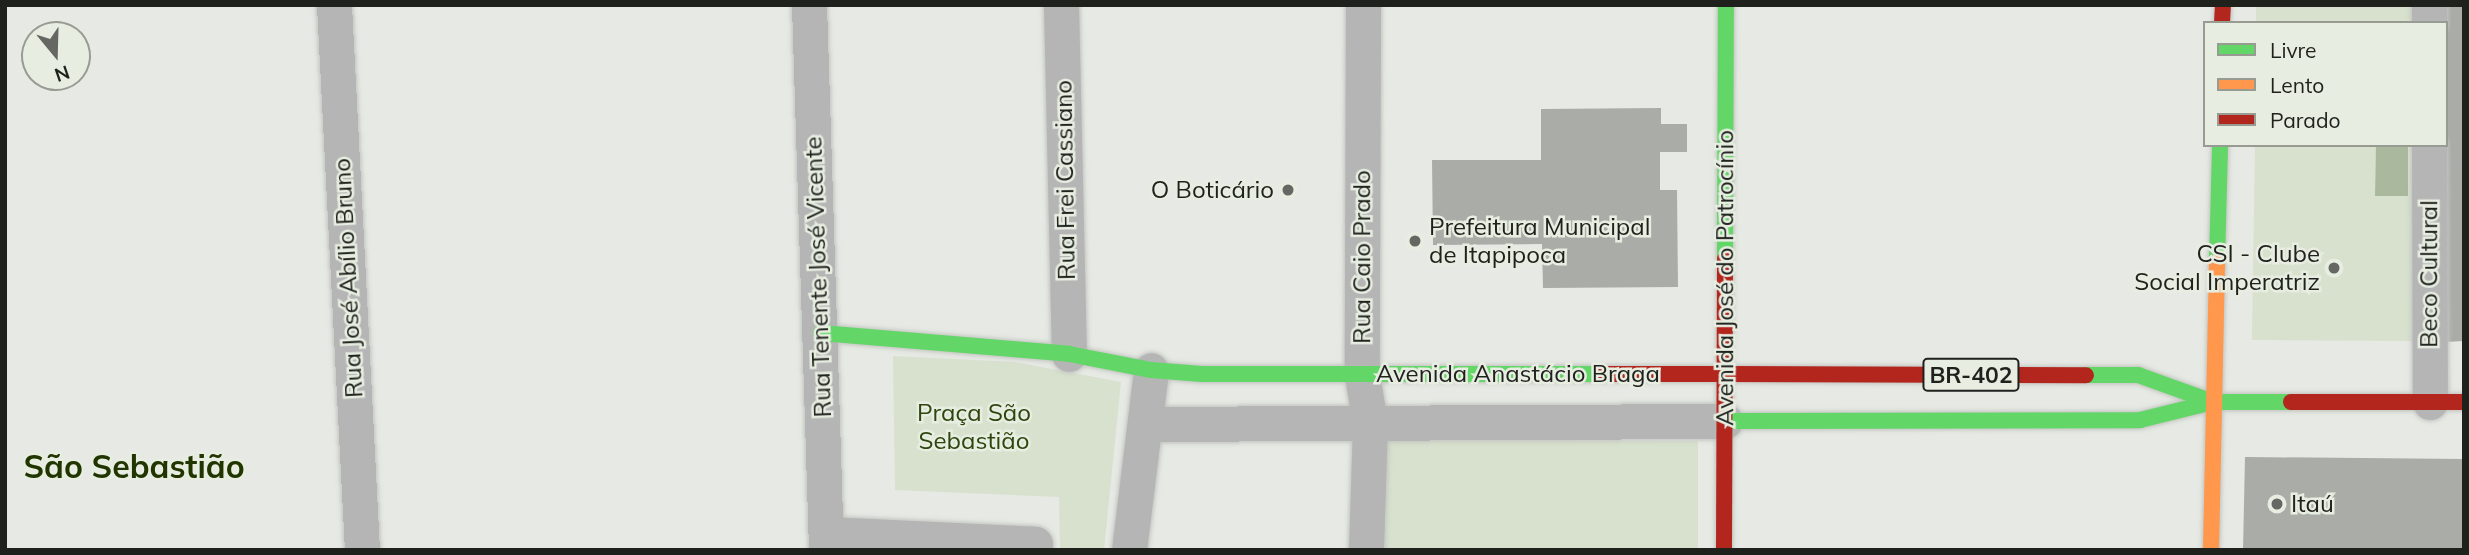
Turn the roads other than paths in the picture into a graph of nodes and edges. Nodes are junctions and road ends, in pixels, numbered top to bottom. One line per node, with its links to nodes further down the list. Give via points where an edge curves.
1 (334, 5): 20 (street, Rua José Abílio Bruno)
2 (809, 5): 8 (street, Rua Tenente José Vicente)
3 (1061, 5): 9 (street, Rua Frei Cassiano)
4 (1363, 5): 12 (street, Rua Caio Prado)
5 (1726, 5): 11 (main road, Avenida José do Patrocínio)
6 (2220, 147): 13 (main road)
7 (2429, 147): 14 (street, Beco Cultural)
8 (821, 333): 9 (main road, Avenida Anastácio Braga); 18 (street, Rua Tenente José Vicente)
9 (1069, 354): 10 (main road, Avenida Anastácio Braga)
10 (1151, 370): 12 (main road, Avenida Anastácio Braga); 17 (street)
11 (1724, 374): 12 (main road, Avenida Anastácio Braga); 13 (main road, Avenida Anastácio Braga / BR-402, via 2138,375); 15 (main road, Avenida José do Patrocínio)
12 (1362, 375): 16 (street, Rua Caio Prado)
13 (2213, 402): 14 (main road, Avenida Anastácio Braga / BR-402); 15 (main road, Avenida Anastácio Braga / BR-402, via 2140,421); 24 (main road)
14 (2447, 402)
15 (1725, 421): 16 (street, Avenida Anastácio Braga); 23 (main road, Avenida José do Patrocínio)
16 (1370, 423): 17 (street, Avenida Anastácio Braga); 22 (street, Rua Caio Prado)
17 (1144, 424): 21 (street)
18 (826, 542): 19 (street)
19 (1035, 547)
20 (362, 550)
21 (1129, 550)
22 (1366, 550)
23 (1724, 550)
24 (2211, 550)

